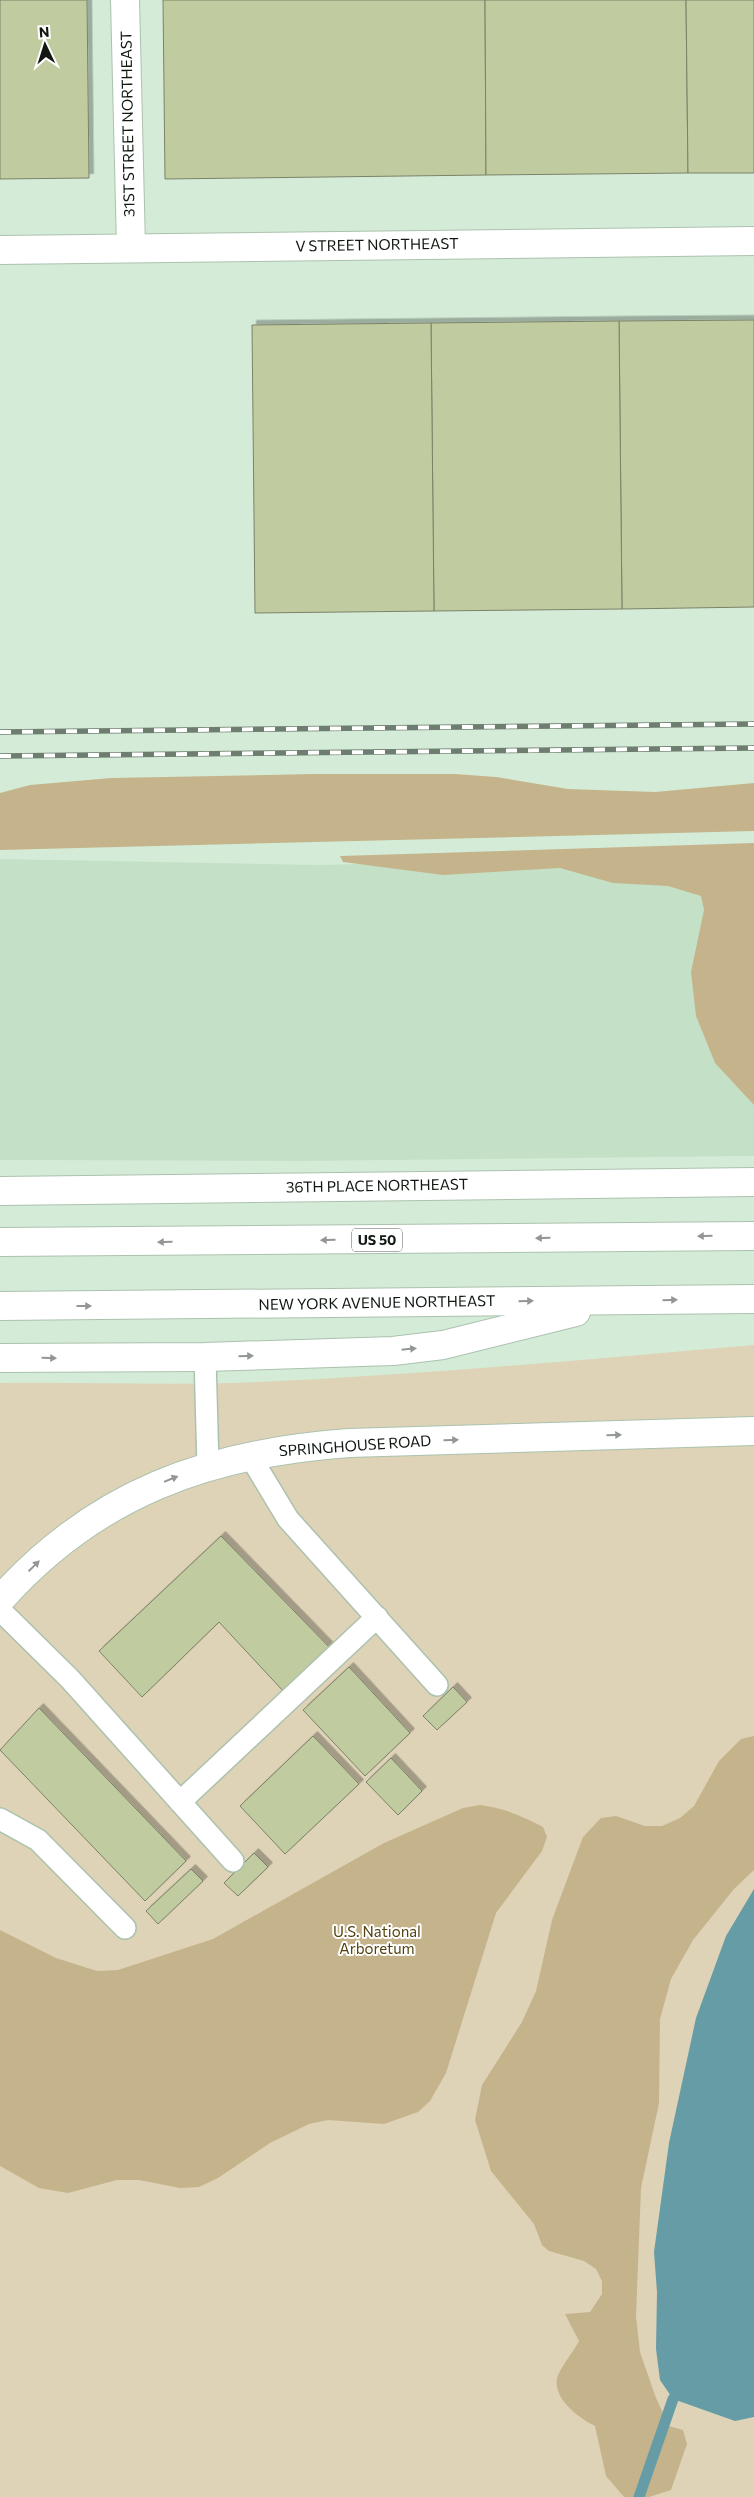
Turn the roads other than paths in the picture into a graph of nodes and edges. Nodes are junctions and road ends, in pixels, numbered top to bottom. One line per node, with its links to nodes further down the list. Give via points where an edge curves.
1 (125, 0): 3 (main road, 31ST STREET NORTHEAST)
2 (754, 240): 3 (main road, V STREET NORTHEAST)
3 (130, 248): 4 (main road, V STREET NORTHEAST)
4 (0, 250)
5 (754, 1182): 6 (main road, 36TH PLACE NORTHEAST)
6 (0, 1191)
7 (754, 1236): 8 (main road, US 50, one-way to 8)
8 (0, 1242)
9 (754, 1299): 10 (main road, NEW YORK AVENUE NORTHEAST, one-way to 9)
10 (621, 1300): 11 (main road, NEW YORK AVENUE NORTHEAST, one-way to 10); 12 (main road, one-way to 10, via 341,1354 443,1345)
11 (0, 1306)
12 (205, 1357): 13 (main road, one-way to 12); 16 (lane)
13 (0, 1358)
14 (754, 1431): 15 (main road, SPRINGHOUSE ROAD, one-way to 14, via 349,1444)
15 (250, 1456): 16 (main road, SPRINGHOUSE ROAD); 19 (lane, via 288,1518)
16 (208, 1466): 17 (main road, SPRINGHOUSE ROAD, one-way to 16, via 42,1558 96,1518 154,1486)
17 (0, 1600)
18 (0, 1610): 21 (lane, via 70,1679)
19 (377, 1617): 20 (lane); 21 (lane)
20 (437, 1685)
21 (180, 1802): 23 (lane)
22 (0, 1819): 24 (lane, via 38,1840)
23 (233, 1861)
24 (125, 1928)

